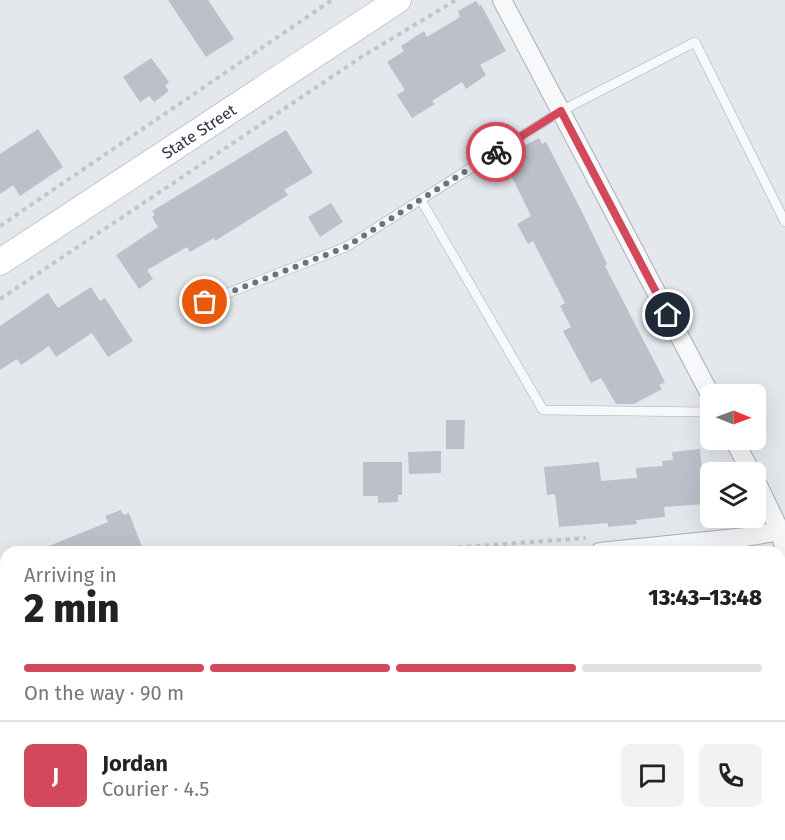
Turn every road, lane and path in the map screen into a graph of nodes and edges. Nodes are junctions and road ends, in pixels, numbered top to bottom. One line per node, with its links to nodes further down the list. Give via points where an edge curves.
1 (332, 0): 8 (path)
2 (456, 0): 10 (path, via 363,56)
3 (502, 0): 5 (street)
4 (384, 4): 9 (main road, State Street)
5 (561, 111): 6 (lane); 7 (lane, via 695,42); 12 (street)
6 (421, 200): 11 (lane, via 346,247); 13 (lane, via 543,410)
7 (785, 222)
8 (0, 226)
9 (0, 262)
10 (0, 300)
11 (205, 302)
12 (705, 384)
13 (700, 412)
14 (766, 499): 15 (street)
15 (783, 530): 16 (street); 17 (street)
16 (658, 546)
17 (785, 546)

